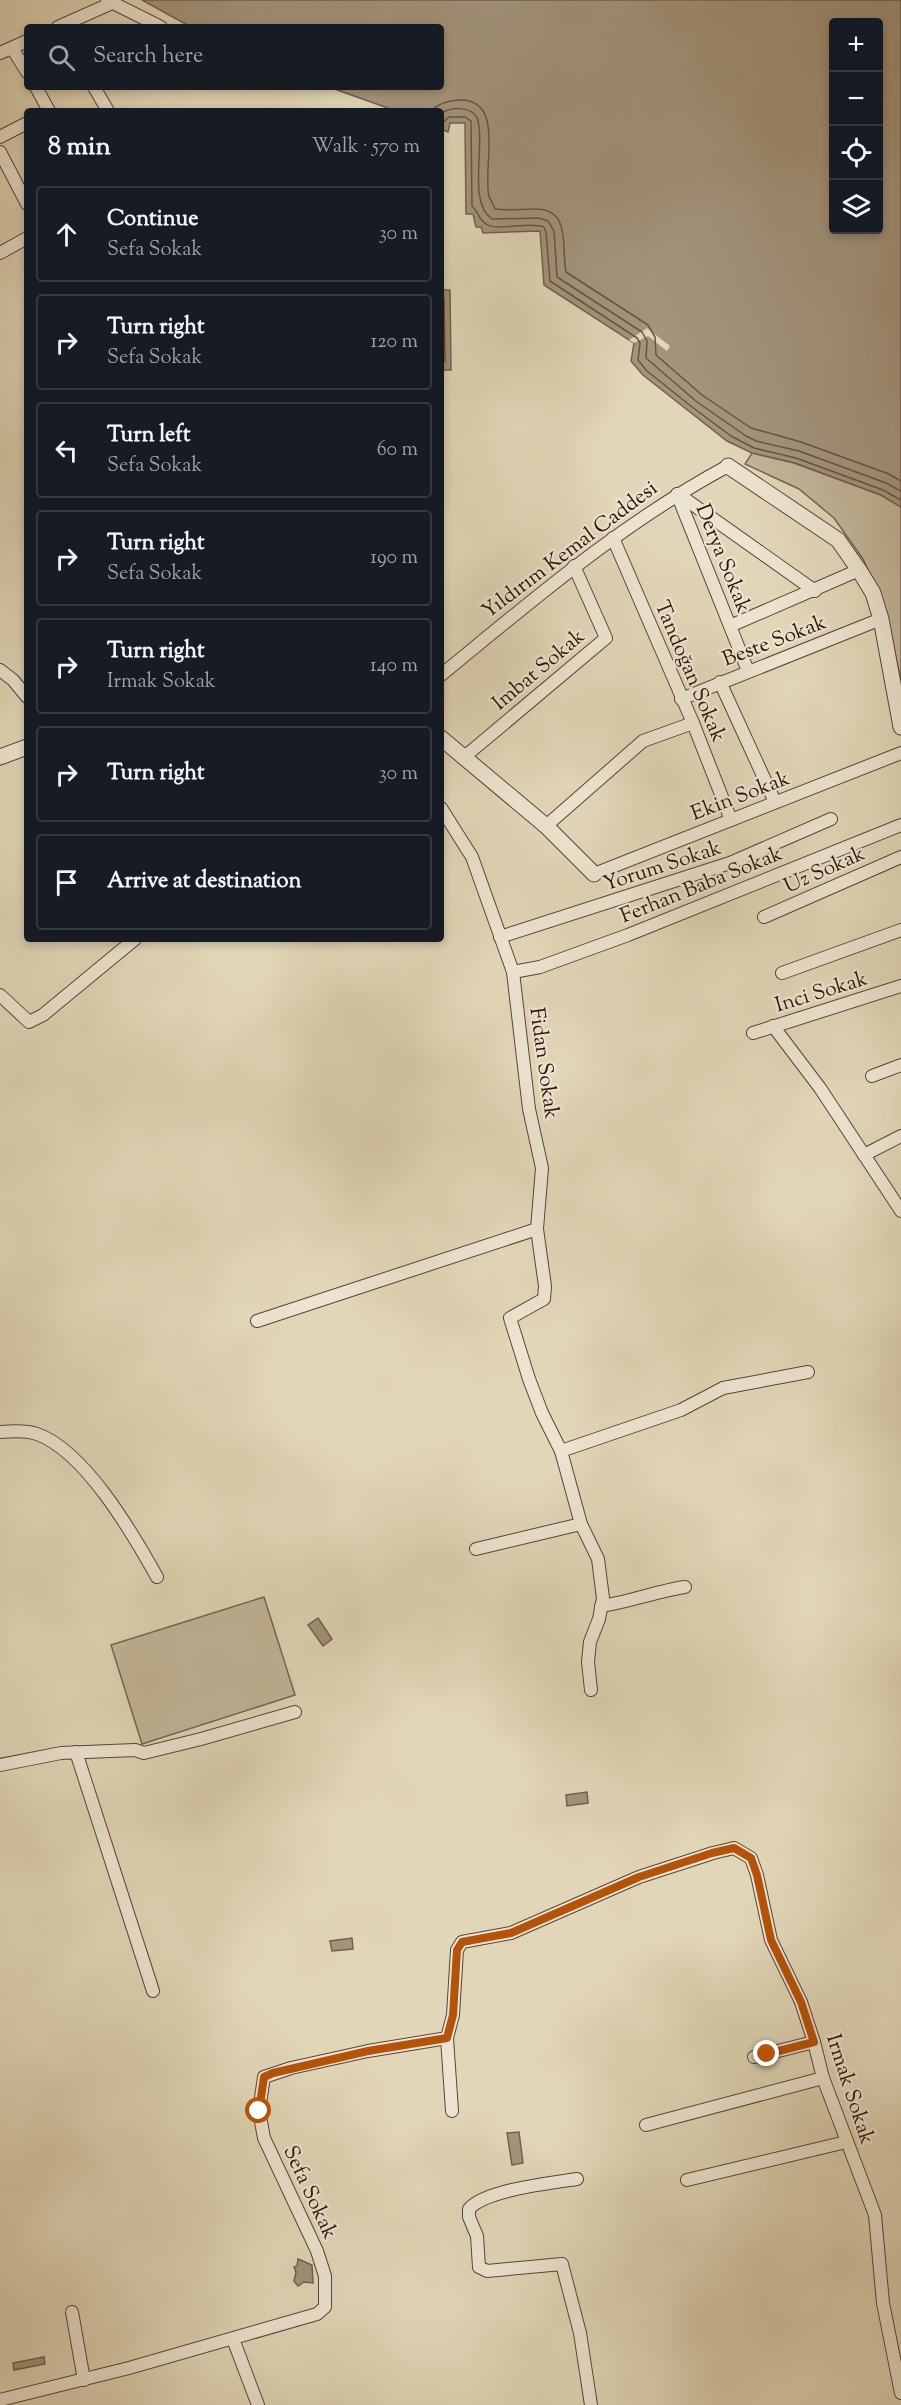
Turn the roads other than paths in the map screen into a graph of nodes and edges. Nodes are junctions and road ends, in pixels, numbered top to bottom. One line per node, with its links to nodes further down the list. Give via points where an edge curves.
1 (110, 1): 2 (street); 3 (street)
2 (64, 24)
3 (155, 24)
4 (24, 42): 5 (street)
5 (6, 50): 6 (street)
6 (24, 69)
7 (40, 90): 9 (street)
8 (96, 90): 10 (street)
9 (48, 108)
10 (106, 108)
11 (24, 125): 12 (street)
12 (0, 137)
13 (0, 152): 14 (street)
14 (24, 198)
15 (24, 240): 16 (street)
16 (0, 253)
17 (728, 466): 18 (street, Yıldırım Kemal Caddesi); 21 (street, via 838,540)
18 (677, 494): 19 (street, Yıldırım Kemal Caddesi); 22 (street); 24 (street, Derya Sokak)
19 (613, 538): 20 (street, Yıldırım Kemal Caddesi); 30 (street, Tandoğan Sokak)
20 (574, 566): 27 (street, Yıldırım Kemal Caddesi); 37 (street, Imbat Sokak, via 606,638)
21 (859, 570): 22 (street); 23 (street, via 873,593)
22 (815, 591): 24 (street)
23 (881, 619): 26 (street, Beste Sokak); 32 (street)
24 (730, 626): 26 (street, Derya Sokak)
25 (0, 670): 29 (street)
26 (748, 671): 28 (street, Beste Sokak)
27 (444, 673)
28 (720, 682): 30 (street, Beste Sokak); 38 (street)
29 (24, 693)
30 (681, 699): 31 (street, Tandoğan Sokak)
31 (693, 723): 41 (street, Tandoğan Sokak); 43 (street, via 643,741)
32 (901, 726)
33 (444, 741): 37 (street)
34 (24, 748): 36 (street)
35 (901, 753): 38 (street, Ekin Sokak)
36 (0, 757)
37 (463, 758): 43 (street)
38 (775, 802): 41 (street, Ekin Sokak)
39 (444, 813): 48 (street, Fidan Sokak, via 472,857)
40 (831, 819): 48 (street, Yorum Sokak, via 730,863)
41 (730, 820): 45 (street, Ekin Sokak)
42 (901, 825): 50 (street, Ferhan Baba Sokak, via 628,935 540,967)
43 (546, 826): 45 (street)
44 (901, 857): 46 (street, Uz Sokak)
45 (594, 874)
46 (764, 917)
47 (901, 930): 51 (street)
48 (500, 937): 50 (street, Fidan Sokak)
49 (131, 942): 53 (street, via 43,1015 29,1022)
50 (513, 972): 61 (street, Fidan Sokak, via 529,1109 542,1168)
51 (782, 973)
52 (901, 986): 54 (street, Inci Sokak)
53 (0, 995)
54 (773, 1026): 55 (street, Inci Sokak); 59 (street)
55 (753, 1033)
56 (901, 1065): 57 (street)
57 (872, 1076)
58 (901, 1136): 59 (street)
59 (864, 1155): 60 (street)
60 (901, 1211)
61 (537, 1229): 62 (street); 65 (street, Fidan Sokak, via 544,1299 510,1318 528,1379)
62 (257, 1321)
63 (808, 1372): 65 (street, via 723,1388 681,1410)
64 (0, 1432): 68 (street, via 35,1433 51,1441 86,1472 137,1541)
65 (561, 1451): 66 (street)
66 (580, 1524): 67 (street); 70 (street, via 598,1559)
67 (476, 1549)
68 (157, 1577)
69 (685, 1587): 70 (street)
70 (601, 1606): 71 (street, via 590,1642)
71 (591, 1690)
72 (295, 1712): 73 (street, via 144,1753)
73 (76, 1752): 74 (street); 75 (street)
74 (0, 1765)
75 (153, 1991)
76 (447, 2038): 77 (street, Irmak Sokak, via 453,2015 457,1950 462,1942 511,1933 639,1877 734,1848 751,1858 771,1940 801,2002); 80 (street); 86 (street, Sefa Sokak, via 368,2051 264,2077 259,2111 264,2138 317,2251 325,2276 325,2307 317,2314)
77 (814, 2042): 78 (street); 79 (street, Irmak Sokak)
78 (754, 2057)
79 (823, 2078): 81 (street); 82 (street, Irmak Sokak)
80 (452, 2111)
81 (646, 2125)
82 (846, 2142): 84 (street); 87 (street, Irmak Sokak, via 875,2215 883,2303)
83 (577, 2179): 92 (street, via 513,2190 474,2202 469,2217 477,2236 479,2267 487,2271 561,2264 580,2333)
84 (687, 2180)
85 (72, 2312): 88 (street)
86 (233, 2338): 88 (street, Sefa Sokak); 91 (street)
87 (899, 2366): 89 (street, Irmak Sokak)
88 (84, 2380): 90 (street, Sefa Sokak)
89 (901, 2393)
90 (0, 2400)
91 (258, 2405)
92 (591, 2405)

